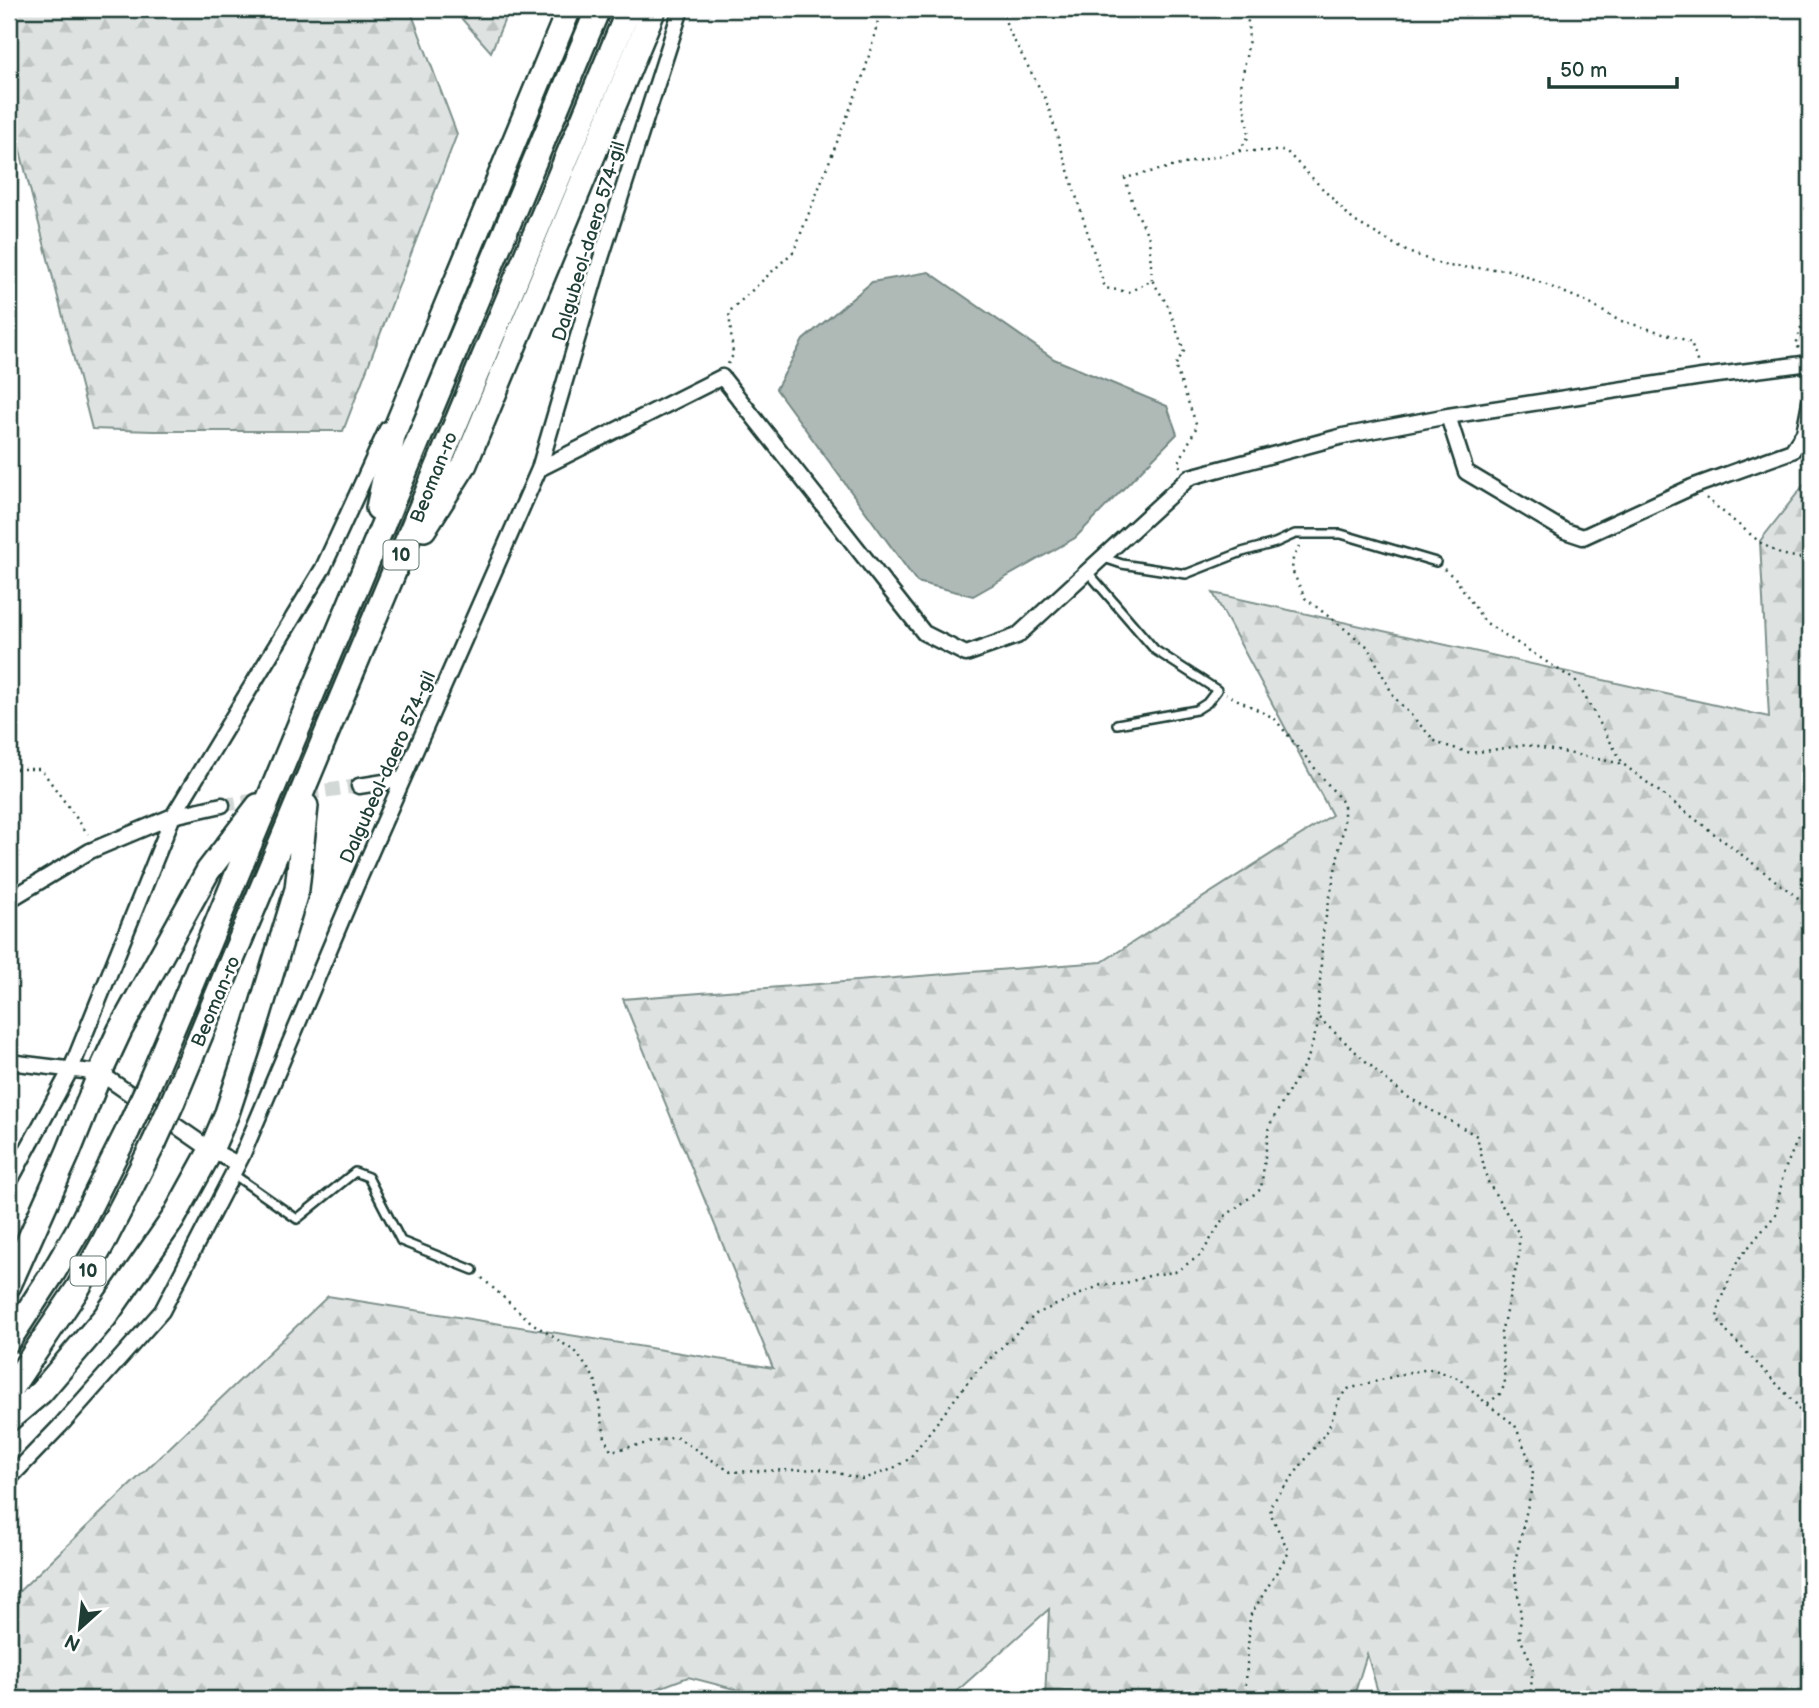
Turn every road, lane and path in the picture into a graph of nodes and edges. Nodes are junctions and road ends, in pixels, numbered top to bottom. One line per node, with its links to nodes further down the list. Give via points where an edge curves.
1 (569, 9): 10 (highway)
2 (598, 9): 26 (highway, Beoman-ro / 10)
3 (629, 9): 28 (highway, Beoman-ro / 10)
4 (654, 9): 28 (highway, via 465,464)
5 (681, 9): 19 (street, Dalgubeol-daero 574-gil)
6 (881, 9): 15 (path, via 864,71 794,251 729,312 733,355)
7 (1001, 9): 11 (path, via 1046,100 1105,288 1129,292)
8 (1247, 9): 9 (path, via 1249,39 1241,86 1249,136)
9 (1239, 151): 11 (path, via 1125,178 1149,238); 16 (path, via 1286,151 1354,221 1408,252 1446,266 1510,270 1618,320 1691,343)
10 (468, 253): 26 (highway, via 394,432); 38 (street, via 323,568)
11 (1152, 280): 20 (path, via 1168,306 1184,351 1175,366 1197,426 1178,464)
12 (1810, 296): 13 (path)
13 (1796, 345)
14 (1810, 363): 16 (street)
15 (722, 377): 19 (street); 27 (street, via 924,633 966,654 1017,636)
16 (1702, 377): 18 (street)
17 (1810, 402): 21 (street, via 1804,433 1792,451)
18 (1448, 416): 20 (street, via 1343,436); 21 (street, via 1466,472 1583,537)
19 (538, 469): 34 (street, Dalgubeol-daero 574-gil)
20 (1190, 477): 23 (street)
21 (1692, 487): 24 (path, via 1780,554)
22 (1295, 534): 23 (lane, via 1186,573); 25 (lane, via 1341,534); 31 (path, via 1300,545 1292,570 1306,598 1368,647 1394,696 1437,743 1471,753 1527,745)
23 (1102, 557): 27 (street)
24 (1810, 560)
25 (1436, 562): 31 (path, via 1455,578 1485,622 1576,681)
26 (365, 566): 35 (highway, Beoman-ro / 10)
27 (1087, 571): 29 (lane, via 1155,650)
28 (389, 585): 33 (highway, Beoman-ro / 10)
29 (1217, 690): 30 (lane, via 1196,710); 42 (path, via 1274,718 1344,804 1323,932)
30 (1117, 724)
31 (1623, 764): 41 (path)
32 (9, 769): 39 (path, via 41,769)
33 (309, 779): 47 (highway, via 297,889 227,1113); 53 (highway, Beoman-ro / 10, bridge, via 154,1143 78,1288)
34 (403, 779): 36 (street); 48 (street, Dalgubeol-daero 574-gil)
35 (276, 781): 45 (highway, via 208,871); 52 (highway, Beoman-ro / 10, bridge, via 128,1130 72,1241)
36 (359, 786)
37 (222, 805): 38 (street)
38 (173, 816): 39 (street); 44 (street)
39 (99, 848): 40 (street)
40 (9, 900)
41 (1810, 910)
42 (1319, 1018): 50 (path, via 1308,1058 1269,1126 1261,1189 1224,1217 1200,1255 1175,1272 1101,1285 1036,1314 974,1374 909,1459 862,1479 821,1469 730,1472 676,1437 611,1451 595,1379 576,1352 532,1323); 54 (path, via 1406,1096 1478,1136 1487,1181 1519,1234 1519,1255 1501,1333 1505,1384)
43 (9, 1062): 44 (street)
44 (71, 1069): 45 (street); 49 (street)
45 (100, 1073): 47 (street); 51 (highway)
46 (1810, 1123): 56 (path, via 1800,1134 1783,1174 1776,1214 1738,1260 1717,1318 1798,1406)
47 (211, 1150): 48 (street); 55 (highway, via 173,1219 105,1317 41,1392)
48 (235, 1169): 50 (lane, via 297,1219 355,1172 368,1177 401,1241); 57 (street, Dalgubeol-daero 574-gil, via 162,1311)
49 (9, 1183)
50 (473, 1269)
51 (9, 1284)
52 (9, 1340)
53 (9, 1391)
54 (1487, 1404): 58 (path, via 1460,1379 1432,1369 1348,1389 1340,1397 1328,1430 1270,1506 1289,1552 1250,1616); 59 (path, via 1515,1425 1533,1469 1514,1566 1519,1636 1533,1666)
55 (9, 1419)
56 (1810, 1456)
57 (9, 1479)
58 (1245, 1699)
59 (1530, 1699)

